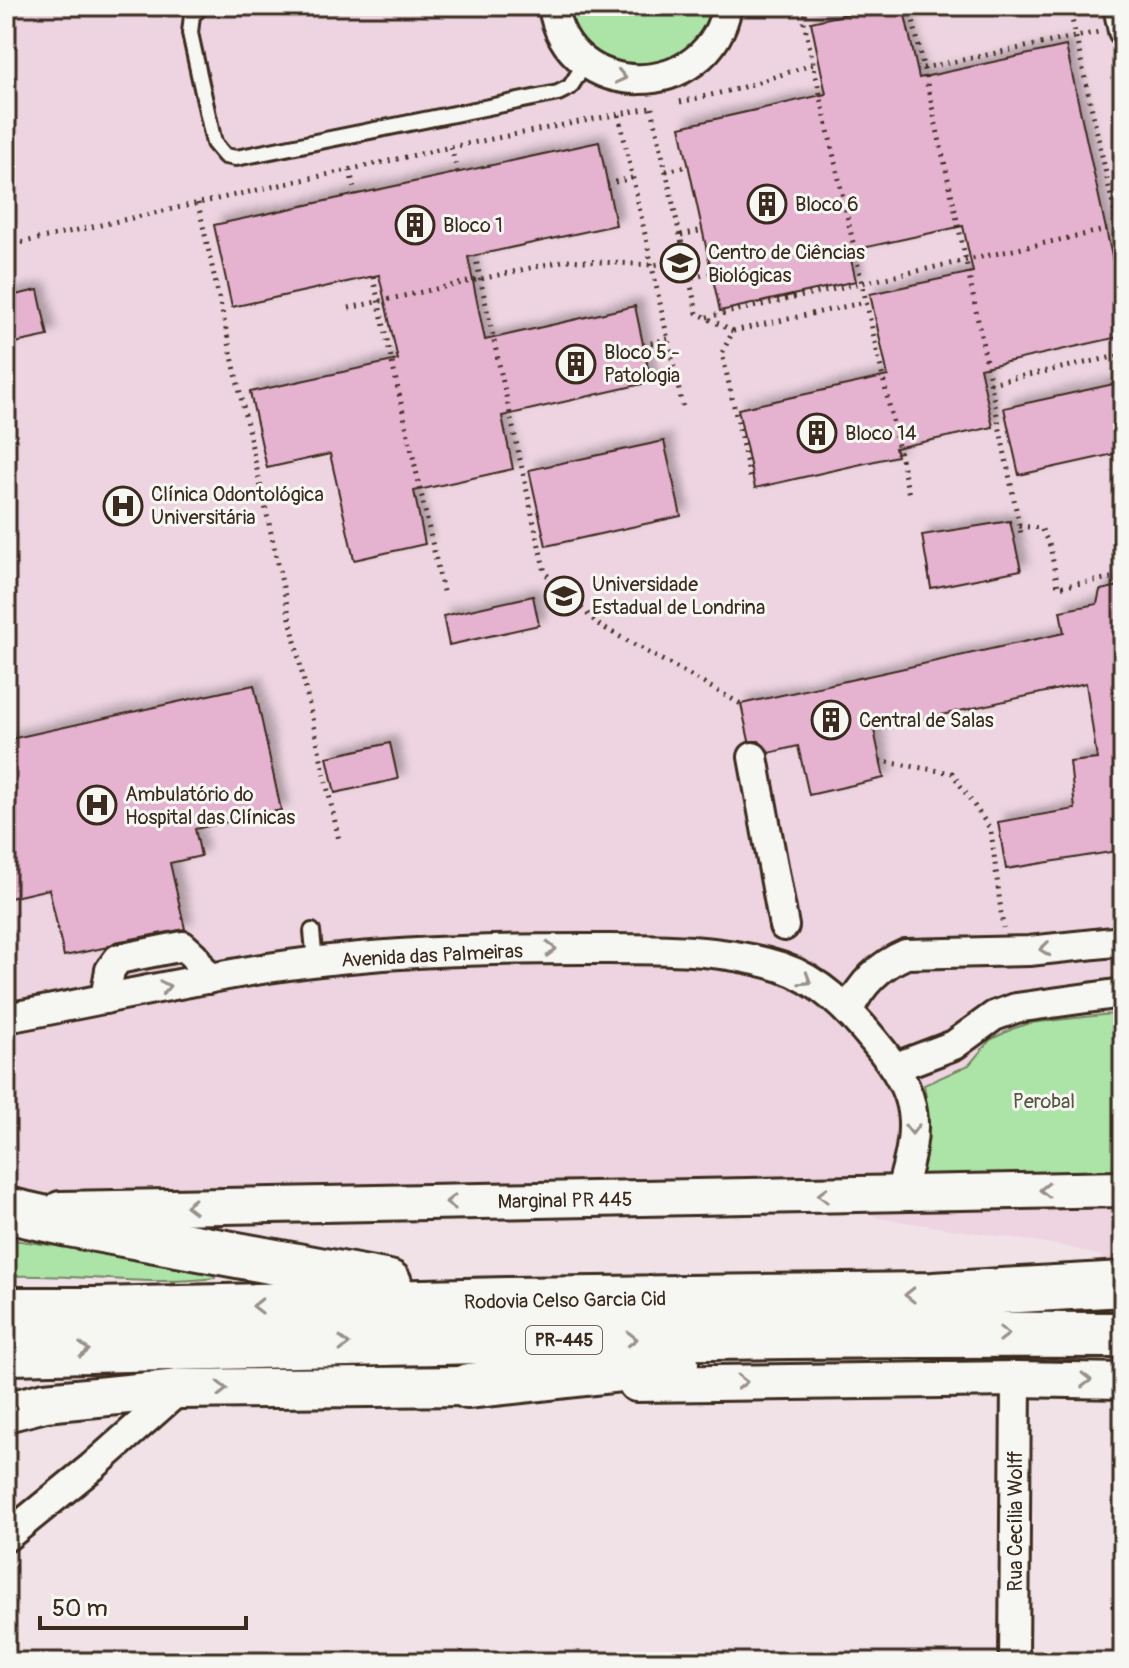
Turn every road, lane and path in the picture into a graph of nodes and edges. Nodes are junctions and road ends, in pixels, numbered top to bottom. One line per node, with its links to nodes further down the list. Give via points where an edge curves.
1 (202, 6): 11 (lane, via 192,15 190,33 214,143 221,153 236,158 558,93 570,87)
2 (553, 6): 11 (street, via 568,45)
3 (727, 6): 11 (street, one-way to 3, via 615,78 644,81 673,74 698,59 716,37)
4 (807, 6): 12 (path, via 804,22)
5 (910, 6): 13 (path)
6 (1069, 6): 10 (path)
7 (1118, 6): 8 (street)
8 (1123, 31)
9 (1095, 33): 10 (path)
10 (1076, 36): 13 (path); 25 (path)
11 (586, 62)
12 (814, 64): 14 (path); 36 (path)
13 (923, 68): 30 (path)
14 (652, 108): 15 (path); 19 (path)
15 (619, 115): 16 (path); 21 (path)
16 (451, 147): 18 (path); 20 (path)
17 (689, 166): 19 (path)
18 (350, 170): 23 (path); 24 (path)
19 (666, 171): 27 (path)
20 (457, 172)
21 (632, 178): 22 (path); 31 (path)
22 (607, 184)
23 (355, 194)
24 (198, 203): 28 (path); 56 (path)
25 (1120, 227): 30 (path)
26 (703, 230): 27 (path)
27 (681, 235): 34 (path)
28 (6, 246)
29 (475, 255): 35 (path)
30 (966, 261): 36 (path); 45 (path)
31 (652, 265): 34 (path); 35 (path, via 567,260); 42 (path)
32 (712, 273): 34 (path)
33 (373, 277): 37 (path)
34 (690, 278): 40 (path, via 697,313)
35 (480, 279): 37 (path); 53 (path, via 545,573 599,625)
36 (862, 283): 38 (path); 40 (path)
37 (379, 301): 39 (path); 52 (path)
38 (866, 302): 41 (path); 48 (path)
39 (349, 308)
40 (707, 317): 41 (path)
41 (733, 331): 47 (path, via 722,353)
42 (668, 339): 43 (path); 46 (path)
43 (643, 345)
44 (1123, 355): 45 (path)
45 (990, 383): 49 (path)
46 (683, 409)
47 (750, 478)
48 (909, 495)
49 (1019, 526): 50 (path); 51 (path, via 1041,528 1058,587)
50 (1021, 534)
51 (1123, 576)
52 (444, 596)
53 (741, 704)
54 (753, 757): 57 (street)
55 (880, 761): 58 (path, via 952,773 991,830)
56 (339, 840)
57 (784, 926)
58 (1003, 929)
59 (312, 931): 61 (lane)
60 (1123, 941): 63 (street, one-way to 63, via 1029,951 906,954 876,972)
61 (315, 962): 63 (street, Avenida das Palmeiras, one-way to 63, via 427,952 678,949 780,966); 64 (street, Avenida das Palmeiras, via 208,979 183,946 118,959 110,970 105,999)
62 (1123, 993): 65 (street, via 1016,1008 994,1016 954,1045)
63 (849, 1010): 65 (street, Avenida das Palmeiras)
64 (6, 1018)
65 (896, 1067): 67 (street, Avenida das Palmeiras, one-way to 67, via 911,1106 913,1133)
66 (1123, 1189): 67 (street, Marginal PR 445, one-way to 67)
67 (900, 1193): 68 (street, Marginal PR 445, one-way to 68)
68 (6, 1210): 70 (highway, via 340,1275)
69 (1115, 1284): 70 (highway, Rodovia Celso Garcia Cid / PR-445, one-way to 70, via 933,1295)
70 (507, 1300): 71 (highway, Rodovia Celso Garcia Cid / PR-445, one-way to 71)
71 (6, 1310)
72 (943, 1334): 73 (highway, Rodovia Celso Garcia Cid / PR-445, one-way to 73); 74 (highway, Rodovia Celso Garcia Cid / PR-445, one-way to 72); 77 (highway)
73 (1123, 1335)
74 (6, 1352)
75 (1016, 1379): 76 (street, one-way to 76); 77 (street, one-way to 75); 81 (street, Rua Cecília Wolff)
76 (1123, 1381)
77 (468, 1386): 78 (main road, one-way to 77)
78 (180, 1389): 79 (main road, via 57,1400); 80 (street)
79 (6, 1412)
80 (6, 1537)
81 (1014, 1662)

